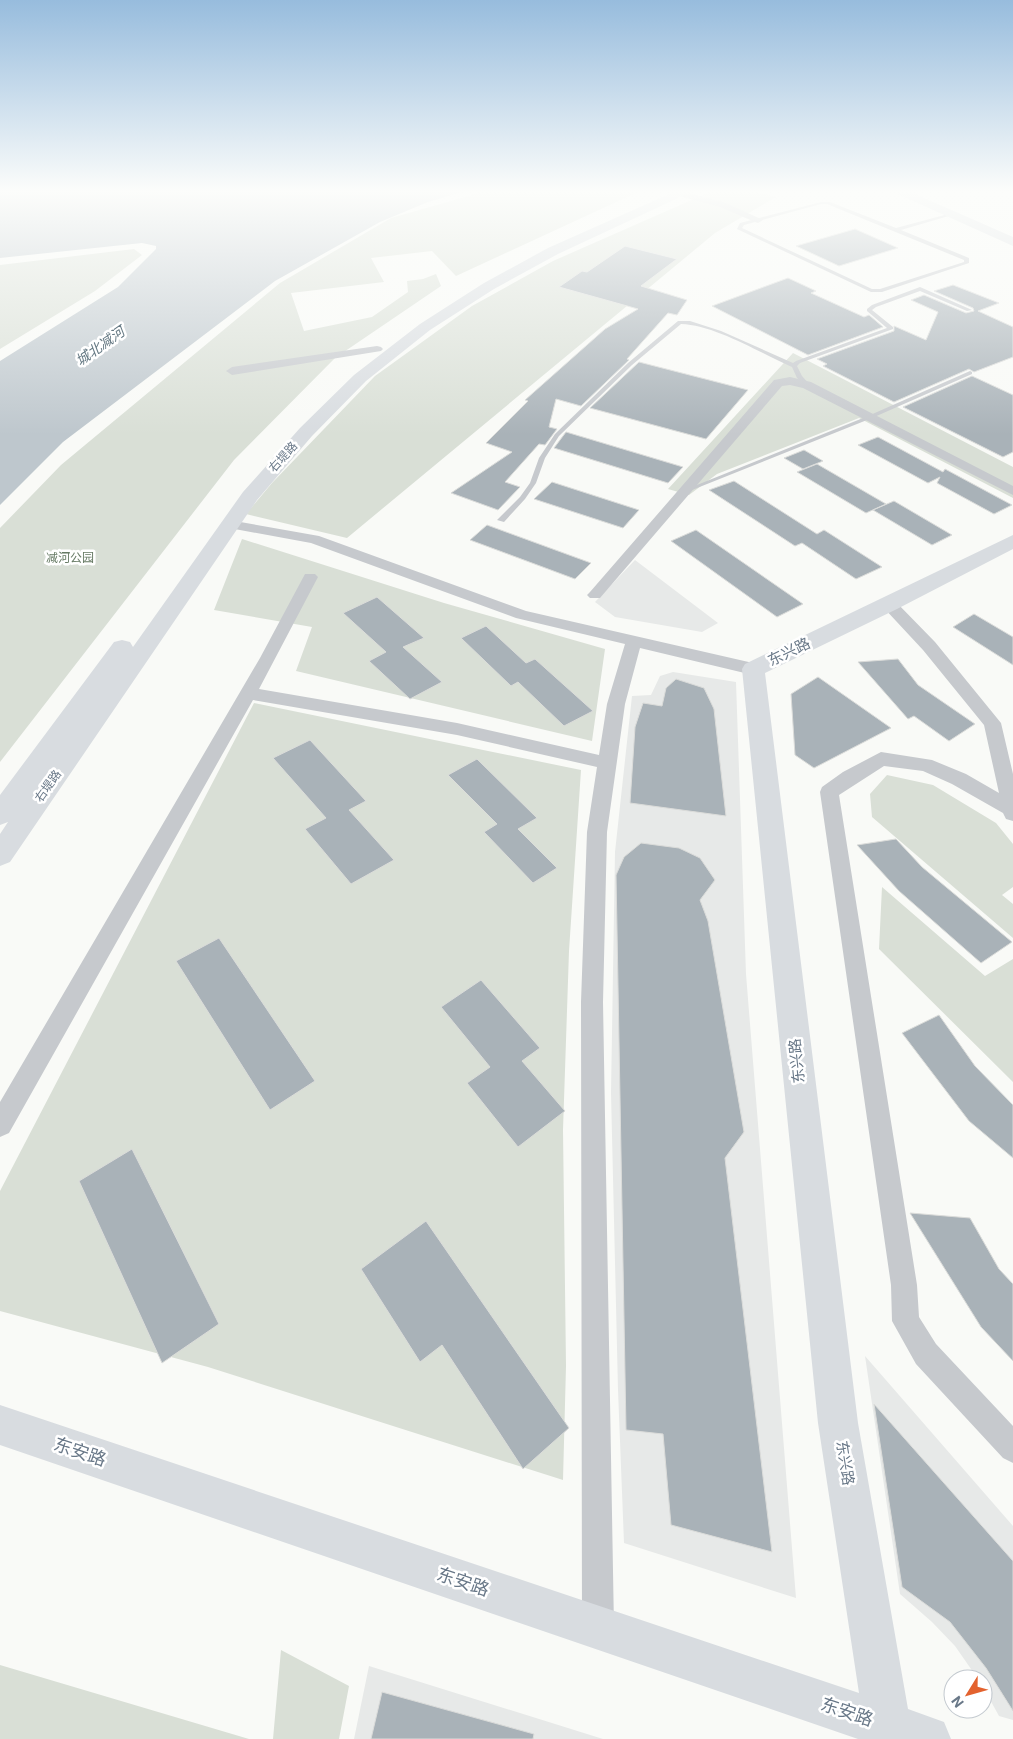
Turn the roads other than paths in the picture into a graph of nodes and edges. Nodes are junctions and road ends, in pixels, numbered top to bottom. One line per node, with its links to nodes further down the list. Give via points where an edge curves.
1 (494, 272): 6 (main road, 右堤路, via 446,300)
2 (513, 272): 15 (main road, 右堤路, via 425,327 360,378 275,466)
3 (832, 272): 4 (lane, via 880,291)
4 (938, 272)
5 (969, 310): 7 (lane, via 920,289 869,310 891,328 809,356)
6 (377, 349): 8 (street); 17 (main road, 右堤路, via 257,463)
7 (794, 366): 10 (lane); 14 (lane, via 688,320 680,322 630,364 557,435 542,458 533,484)
8 (232, 372)
9 (970, 373): 11 (lane)
10 (808, 386): 11 (street); 12 (street, via 790,381 778,383)
11 (870, 417): 12 (lane); 13 (street)
12 (685, 491): 19 (street)
13 (1013, 491)
14 (501, 520)
15 (229, 524): 22 (street, via 314,539 522,614); 28 (main road, 右堤路)
16 (1013, 540): 20 (main road, 东兴路)
17 (176, 571)
18 (310, 577): 24 (street)
19 (595, 595)
20 (889, 604): 23 (main road, 东兴路); 26 (street, via 929,646 992,723)
21 (131, 634): 27 (main road, 右堤路)
22 (634, 641): 23 (street); 25 (street, via 616,704)
23 (752, 670): 33 (main road, 东兴路, via 838,1423)
24 (248, 693): 25 (street, via 456,730); 29 (street)
25 (608, 763): 32 (street, via 597,832 592,1002)
26 (1012, 811): 31 (street, via 959,779 926,765 881,759 829,792 904,1285 906,1321 926,1354)
27 (0, 816)
28 (0, 855)
29 (0, 1125)
30 (0, 1425): 32 (main road, 东安路)
31 (1013, 1448)
32 (598, 1628): 33 (main road, 东安路)
33 (902, 1735)

